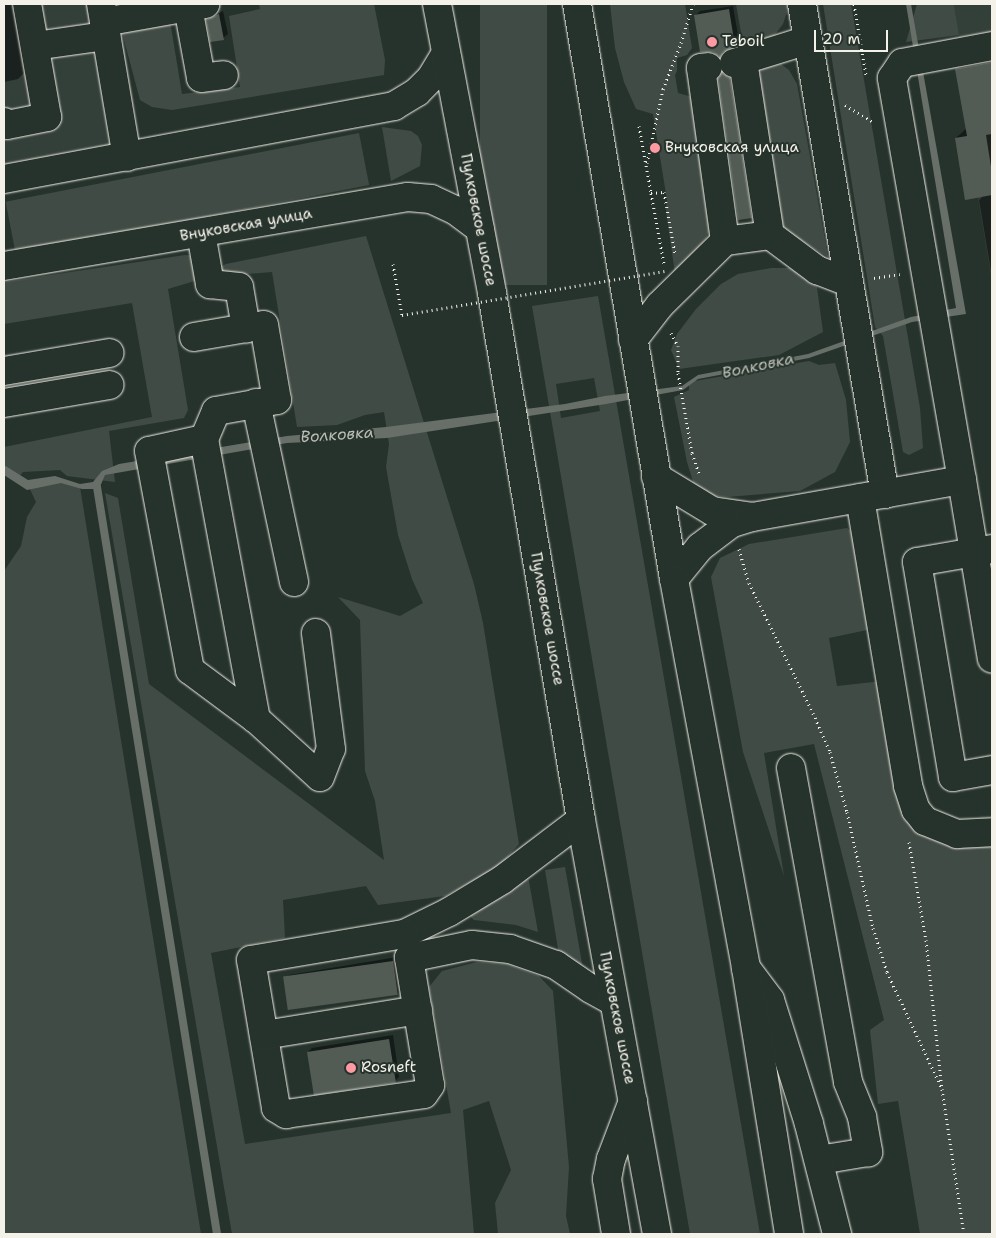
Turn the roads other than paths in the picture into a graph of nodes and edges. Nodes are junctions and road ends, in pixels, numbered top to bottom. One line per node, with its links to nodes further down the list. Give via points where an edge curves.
1 (27, 4): 8 (main road)
2 (438, 4): 10 (main road, Пулковское шоссе)
3 (577, 4): 24 (main road)
4 (802, 4): 7 (main road)
5 (183, 6): 6 (main road); 12 (main road, via 201,78)
6 (104, 20): 8 (main road); 14 (main road)
7 (808, 40): 18 (main road, via 739,62); 21 (main road)
8 (35, 46): 13 (main road, via 47,117 6,125)
9 (992, 46): 32 (main road, via 902,63 892,78)
10 (446, 53): 14 (main road, via 431,78 417,92 394,106); 16 (main road, Пулковское шоссе)
11 (708, 67): 19 (main road, via 701,68)
12 (224, 75)
13 (4, 122)
14 (127, 157): 15 (main road)
15 (4, 179)
16 (480, 229): 17 (main road, Внуковская улица, via 447,206 431,199 408,197); 43 (main road, Пулковское шоссе)
17 (201, 233): 20 (main road, Внуковская улица); 22 (main road, via 210,284 239,287)
18 (770, 234): 19 (main road); 21 (main road, via 817,270)
19 (716, 250): 24 (main road, via 660,305)
20 (4, 266)
21 (849, 282): 33 (main road)
22 (246, 328): 23 (main road); 29 (main road, via 264,325 277,400)
23 (194, 336)
24 (633, 340): 31 (main road)
25 (109, 353): 26 (main road)
26 (4, 371)
27 (109, 385): 28 (main road)
28 (4, 403)
29 (256, 403): 30 (main road, via 216,411); 37 (main road)
30 (204, 439): 40 (main road); 40 (main road, via 149,451 190,670)
31 (656, 477): 34 (main road, via 712,511); 36 (main road)
32 (962, 480): 33 (main road); 35 (main road)
33 (872, 496): 34 (main road); 44 (main road, via 908,786 916,810 925,821 957,834)
34 (742, 520): 36 (main road, via 700,547)
35 (983, 550): 39 (main road); 42 (main road, via 917,562 953,777)
36 (674, 579): 46 (main road)
37 (294, 582)
38 (316, 633): 40 (main road, via 331,749 320,777)
39 (992, 659)
40 (256, 719)
41 (791, 768): 51 (main road, via 848,1082 862,1117 868,1152)
42 (992, 770)
43 (582, 820): 45 (main road, via 502,880 449,912); 47 (main road, Пулковское шоссе)
44 (992, 832)
45 (407, 946): 47 (main road, via 472,945 510,949 556,965); 48 (main road); 49 (main road, via 251,960)
46 (746, 968): 51 (main road, via 770,1000); 54 (main road)
47 (613, 1001): 50 (main road, Пулковское шоссе)
48 (418, 1010): 49 (main road); 49 (main road, via 430,1086 424,1094 286,1114 276,1108)
49 (264, 1035)
50 (633, 1102): 52 (main road, via 611,1159 607,1179); 53 (main road, Пулковское шоссе)
51 (819, 1160): 55 (main road)
52 (616, 1234)
53 (657, 1234)
54 (789, 1234)
55 (836, 1234)

